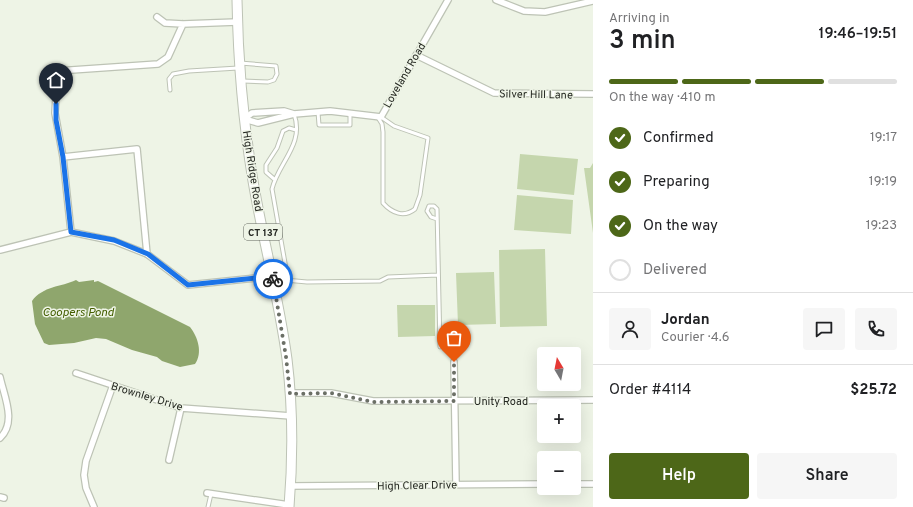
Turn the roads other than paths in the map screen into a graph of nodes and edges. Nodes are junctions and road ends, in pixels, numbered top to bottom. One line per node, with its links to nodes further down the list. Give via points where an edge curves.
1 (237, 0): 6 (main road, High Ridge Road / CT 137)
2 (448, 0): 8 (street, Loveland Road)
3 (496, 0): 4 (street, via 524,11 545,12)
4 (593, 1)
5 (157, 16): 7 (street, via 165,23)
6 (237, 22): 7 (street); 9 (main road, High Ridge Road / CT 137)
7 (183, 24): 10 (street, via 168,57 158,64)
8 (416, 55): 13 (street, Silver Hill Lane, via 494,93); 18 (street, Loveland Road)
9 (240, 65): 11 (main road, High Ridge Road / CT 137); 11 (lane, via 276,66 277,74 274,80 268,82); 12 (lane, via 173,74 169,79)
10 (57, 71)
11 (241, 81): 19 (main road, High Ridge Road / CT 137)
12 (170, 90)
13 (593, 94)
14 (56, 96): 21 (street, via 56,120)
15 (318, 112): 16 (street, Loveland Road); 17 (street, Loveland Road); 17 (lane, via 319,125 350,125)
16 (294, 114): 19 (street, Loveland Road, via 258,123); 19 (street, Loveland Road, via 284,111 257,112); 20 (lane)
17 (350, 114): 18 (street, Loveland Road)
18 (379, 117): 18 (lane, via 383,132 383,203 397,213 406,214 415,209 420,195 428,138 394,126)
19 (244, 119): 28 (main road, High Ridge Road / CT 137, via 253,180)
20 (296, 130): 22 (lane, via 294,144); 22 (lane, via 289,128 282,131 277,148 266,165 266,172)
21 (63, 157): 24 (street); 26 (street, via 137,149)
22 (274, 179): 29 (lane, via 272,196)
23 (437, 219): 23 (lane, via 437,208 430,206 428,214); 27 (lane)
24 (71, 232): 25 (street); 26 (street, via 114,240)
25 (0, 250)
26 (148, 254): 28 (street, via 188,285 256,278)
27 (438, 275): 29 (lane, via 388,277 380,281); 30 (lane)
28 (273, 279): 29 (lane); 35 (main road, High Ridge Road / CT 137)
29 (288, 280)
30 (440, 347)
31 (454, 362): 37 (street)
32 (76, 373): 34 (street, Brownley Drive)
33 (0, 377): 40 (street, via 10,418)
34 (113, 385): 38 (street, Brownley Drive); 49 (street, via 86,461 86,488)
35 (290, 394): 37 (street, Unity Road, via 331,393 373,402); 39 (main road, High Ridge Road / CT 137)
36 (593, 400): 37 (street, Unity Road)
37 (454, 401): 42 (street)
38 (181, 408): 39 (street, Brownley Drive); 41 (street)
39 (291, 416): 46 (main road, High Ridge Road / CT 137)
40 (0, 438)
41 (169, 460)
42 (456, 484): 43 (street, High Clear Drive); 46 (street, High Clear Drive)
43 (537, 484)
44 (581, 484): 45 (street)
45 (593, 484)
46 (290, 486): 48 (main road, High Ridge Road / CT 137)
47 (209, 493): 48 (street); 50 (lane)
48 (289, 506)
49 (94, 507)
50 (208, 507)

